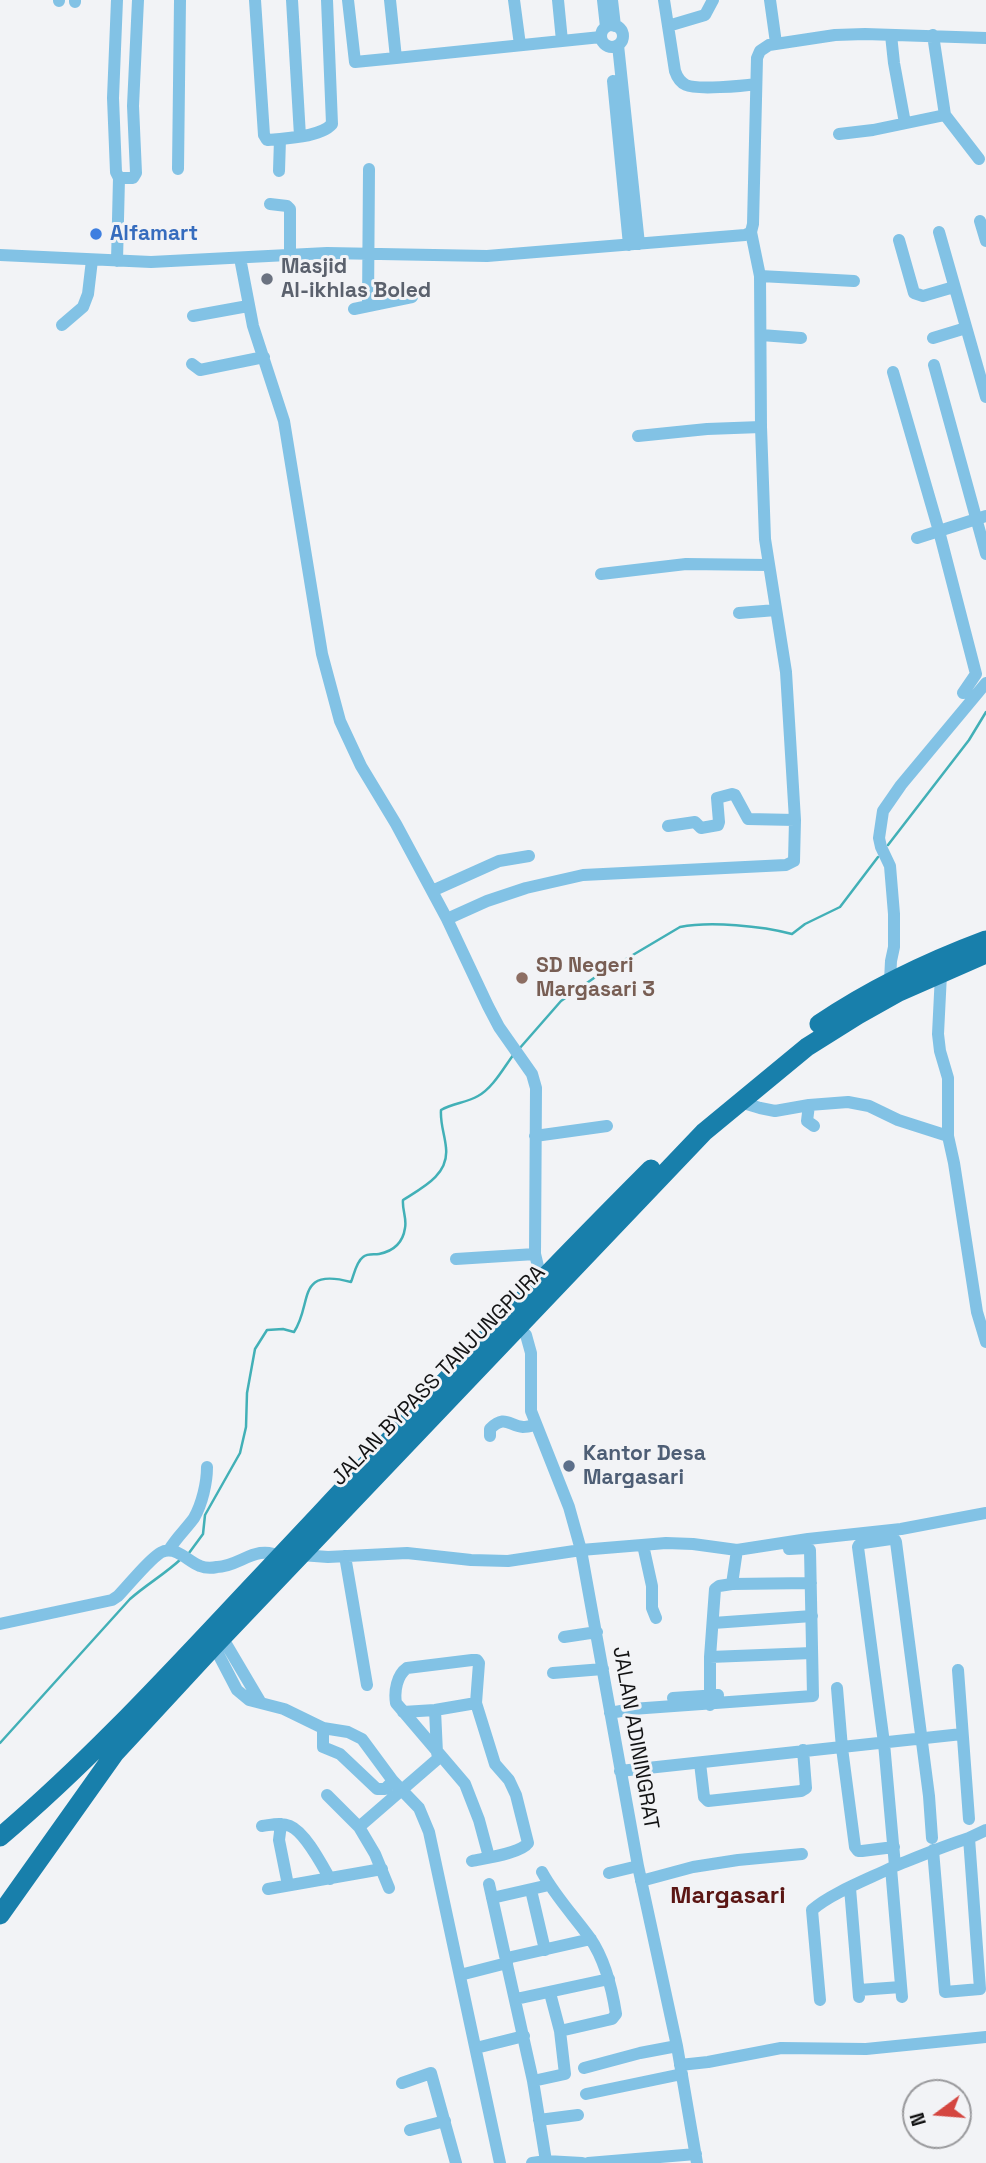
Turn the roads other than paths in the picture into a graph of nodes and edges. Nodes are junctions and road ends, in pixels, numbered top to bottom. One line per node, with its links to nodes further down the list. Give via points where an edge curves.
1 (117, 0): 35 (street, via 113,98)
2 (138, 0): 35 (street, via 136,173 133,178)
3 (180, 0): 32 (street)
4 (255, 0): 30 (street, via 264,135 267,140)
5 (292, 0): 29 (street)
6 (327, 0): 29 (street, via 333,122 326,130)
7 (348, 0): 24 (street, via 355,62)
8 (390, 0): 24 (street)
9 (514, 0): 23 (street)
10 (558, 0): 21 (street)
11 (603, 0): 19 (street)
12 (612, 0): 19 (street)
13 (664, 0): 16 (street)
14 (713, 0): 16 (street, via 705,15)
15 (770, 0): 22 (street)
16 (668, 26): 25 (street, via 675,71 685,85)
17 (891, 35): 18 (street); 22 (street, via 835,35); 27 (street)
18 (933, 35): 20 (street); 26 (street)
19 (610, 36): 21 (street); 42 (street)
20 (986, 38)
21 (562, 41): 23 (street)
22 (776, 43): 25 (street, via 758,55)
23 (520, 45): 24 (street)
24 (396, 58)
25 (756, 84): 38 (street)
26 (945, 115): 27 (street); 31 (street)
27 (905, 124): 28 (street)
28 (839, 134)
29 (300, 136): 30 (street)
30 (280, 139): 34 (street)
31 (979, 159)
32 (178, 169)
33 (369, 169): 44 (street)
34 (279, 172)
35 (119, 178): 48 (street)
36 (270, 204): 43 (street, via 290,209)
37 (980, 221): 41 (street)
38 (751, 232): 42 (street); 49 (street)
39 (939, 232): 51 (street)
40 (899, 240): 51 (street, via 916,296)
41 (986, 241)
42 (634, 244): 44 (street, via 486,256)
43 (290, 254): 44 (street); 46 (street)
44 (367, 254): 52 (street, via 361,307)
45 (0, 255): 47 (street)
46 (240, 258): 48 (street); 53 (street)
47 (92, 260): 48 (street); 55 (street, via 83,307)
48 (117, 261)
49 (760, 276): 50 (street); 57 (street)
50 (854, 281)
51 (954, 287): 56 (street)
52 (412, 297)
53 (248, 306): 54 (street); 60 (street)
54 (193, 316)
55 (62, 325)
56 (966, 328): 59 (street); 64 (street)
57 (761, 335): 58 (street); 65 (street)
58 (801, 338)
59 (933, 338)
60 (264, 357): 61 (street, via 200,370); 80 (street, via 284,421 321,654 340,721)
61 (192, 364)
62 (934, 365): 67 (street)
63 (893, 372): 68 (street)
64 (986, 397)
65 (761, 427): 66 (street); 71 (street)
66 (638, 436)
67 (981, 518): 68 (street); 70 (street)
68 (939, 531): 69 (street); 76 (street, via 976,674)
69 (917, 538)
70 (986, 554)
71 (768, 565): 72 (street, via 686,564); 73 (street)
72 (601, 573)
73 (776, 610): 74 (street); 77 (street, via 786,672)
74 (739, 613)
75 (986, 683): 83 (street, via 883,811 879,838 892,873)
76 (963, 692)
77 (795, 820): 78 (street, via 748,820 732,794 717,798 718,825); 81 (street, via 794,861 789,865 583,875 526,888)
78 (668, 826)
79 (528, 856): 80 (street, via 499,861)
80 (432, 891): 81 (street)
81 (447, 919): 92 (street, via 488,1006 532,1074)
82 (986, 940): 85 (highway, JALAN BYPASS TANJUNGPURA)
83 (894, 947): 85 (street); 87 (street)
84 (986, 954): 86 (highway, JALAN BYPASS TANJUNGPURA)
85 (909, 972): 87 (highway, JALAN BYPASS TANJUNGPURA)
86 (941, 974): 88 (highway, JALAN BYPASS TANJUNGPURA, via 868,1009 807,1047); 93 (street, via 938,1034 948,1078)
87 (890, 981): 96 (highway, JALAN BYPASS TANJUNGPURA, via 803,1035 697,1122)
88 (740, 1102): 89 (street, via 775,1111); 97 (highway, JALAN BYPASS TANJUNGPURA, via 704,1132)
89 (809, 1105): 91 (street, via 807,1121); 93 (street, via 848,1102)
90 (607, 1126): 92 (street)
91 (814, 1126)
92 (535, 1136): 94 (street)
93 (948, 1136): 98 (street)
94 (535, 1254): 95 (street); 96 (street)
95 (456, 1259)
96 (541, 1279): 109 (highway, JALAN BYPASS TANJUNGPURA)
97 (519, 1327): 99 (street, JALAN ADININGRAT, via 531,1353); 107 (highway, JALAN BYPASS TANJUNGPURA)
98 (986, 1342)
99 (535, 1425): 100 (street, via 523,1427 507,1420 490,1429); 104 (street, JALAN ADININGRAT, via 569,1507)
100 (490, 1436)
101 (207, 1467): 105 (street, via 197,1511)
102 (986, 1513): 106 (street)
103 (643, 1545): 104 (street); 106 (street, via 693,1544); 113 (street)
104 (581, 1550): 108 (street, via 508,1561 407,1553); 116 (street, JALAN ADININGRAT)
105 (172, 1551): 109 (street, via 200,1566 222,1567 266,1552); 115 (street, via 157,1554 112,1600)
106 (736, 1551): 110 (street, via 809,1548); 111 (street)
107 (300, 1555): 108 (street); 118 (highway, JALAN BYPASS TANJUNGPURA)
108 (345, 1556): 124 (street)
109 (280, 1557): 147 (highway, JALAN BYPASS TANJUNGPURA, via 103,1741)
110 (811, 1583): 111 (street); 112 (street)
111 (732, 1584): 114 (street, via 713,1592)
112 (811, 1616): 114 (street); 119 (street)
113 (656, 1618)
114 (713, 1623): 120 (street)
115 (0, 1624)
116 (597, 1632): 117 (street); 121 (street, JALAN ADININGRAT)
117 (564, 1637)
118 (218, 1642): 131 (street, via 261,1703); 171 (highway, JALAN BYPASS TANJUNGPURA, via 115,1752)
119 (812, 1653): 120 (street); 126 (street, via 813,1691)
120 (710, 1657): 126 (street)
121 (603, 1669): 123 (street); 128 (street, JALAN ADININGRAT)
122 (958, 1670): 132 (street)
123 (553, 1673)
124 (368, 1685)
125 (837, 1688): 135 (street)
126 (710, 1700): 128 (street)
127 (476, 1703): 129 (street); 130 (street, via 479,1663 472,1660 404,1670 395,1700); 152 (street, via 495,1764 516,1795 528,1843)
128 (610, 1708): 139 (street, JALAN ADININGRAT)
129 (435, 1710): 130 (street); 137 (street)
130 (403, 1712): 137 (street)
131 (323, 1728): 140 (street, via 348,1732 362,1740); 140 (street, via 323,1747 340,1754 377,1789)
132 (962, 1734): 133 (street); 142 (street)
133 (922, 1738): 134 (street); 134 (street, via 896,1542 891,1539 858,1547); 149 (street)
134 (884, 1743): 135 (street); 150 (street)
135 (842, 1748): 136 (street); 150 (street, via 856,1850)
136 (803, 1750): 138 (street); 138 (street, via 806,1788 801,1791 708,1801)
137 (439, 1754): 140 (street); 152 (street, via 470,1794)
138 (700, 1763): 139 (street)
139 (620, 1771): 154 (street, JALAN ADININGRAT)
140 (397, 1785): 145 (street); 175 (street, via 419,1808 429,1832)
141 (327, 1795): 145 (street)
142 (969, 1819)
143 (281, 1824): 144 (street); 159 (street, via 294,1828 311,1847); 162 (street, via 279,1840)
144 (262, 1826)
145 (359, 1827): 156 (street)
146 (986, 1830): 148 (street)
147 (0, 1838)
148 (969, 1838): 149 (street); 149 (street, via 980,1989 945,1992)
149 (932, 1844): 155 (street)
150 (894, 1847): 155 (street)
151 (802, 1854): 160 (street, via 720,1863)
152 (489, 1857): 153 (street)
153 (472, 1861)
154 (638, 1866): 158 (street); 160 (street, JALAN ADININGRAT)
155 (893, 1867): 165 (street); 165 (street, via 902,1992 859,1994)
156 (382, 1869): 159 (street); 164 (street)
157 (542, 1872): 163 (street)
158 (609, 1873)
159 (330, 1879): 162 (street)
160 (641, 1881): 183 (street, JALAN ADININGRAT)
161 (489, 1884): 169 (street)
162 (288, 1885): 166 (street)
163 (549, 1885): 167 (street); 168 (street)
164 (389, 1888)
165 (850, 1888): 179 (street, via 812,1910)
166 (268, 1889)
167 (531, 1890): 169 (street); 170 (street)
168 (558, 1896): 170 (street); 172 (street)
169 (492, 1898): 174 (street)
170 (533, 1904): 173 (street)
171 (1, 1913)
172 (591, 1939): 173 (street); 176 (street)
173 (545, 1950): 174 (street)
174 (507, 1961): 175 (street); 178 (street)
175 (460, 1975): 184 (street)
176 (609, 1979): 177 (street); 180 (street, via 614,2017)
177 (550, 1993): 178 (street); 180 (street)
178 (516, 1999): 181 (street)
179 (820, 2000)
180 (560, 2031): 187 (street, via 565,2074)
181 (524, 2036): 184 (street); 187 (street)
182 (986, 2037): 186 (street, via 866,2049 781,2048)
183 (677, 2046): 185 (street); 186 (street, JALAN ADININGRAT)
184 (476, 2048): 197 (street)
185 (584, 2068)
186 (681, 2070): 189 (street); 194 (street, JALAN ADININGRAT)
187 (533, 2081): 191 (street)
188 (402, 2083): 192 (street, via 431,2073)
189 (586, 2094)
190 (578, 2115): 191 (street)
191 (539, 2120): 195 (street)
192 (445, 2121): 193 (street); 196 (street)
193 (410, 2130)
194 (697, 2159): 200 (street)
195 (547, 2161): 198 (street); 199 (street)
196 (456, 2163)
197 (500, 2163)
198 (532, 2163)
199 (582, 2163)
200 (588, 2163)

